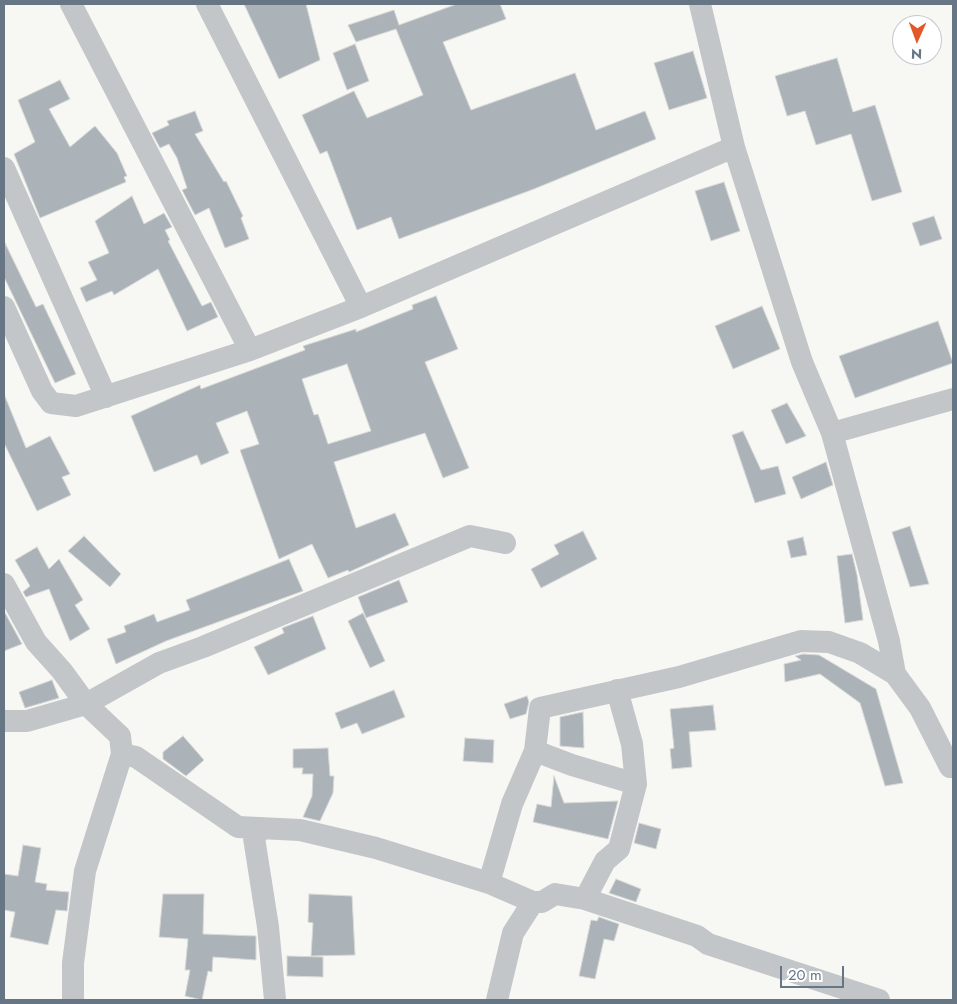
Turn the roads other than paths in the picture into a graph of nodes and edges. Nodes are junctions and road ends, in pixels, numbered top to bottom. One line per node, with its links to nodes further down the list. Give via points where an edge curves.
1 (71, 4): 8 (street)
2 (207, 4): 7 (street)
3 (700, 4): 4 (street)
4 (734, 147): 7 (street); 11 (street, via 802,362)
5 (4, 168): 9 (street)
6 (4, 307): 9 (street, via 42,391 51,403 76,406)
7 (361, 307): 8 (street)
8 (250, 350): 9 (street)
9 (106, 397)
10 (953, 399): 11 (street)
11 (832, 433): 14 (street, via 889,641)
12 (505, 544): 16 (street, via 470,536 159,663)
13 (4, 584): 16 (street, via 36,642)
14 (895, 674): 15 (street, via 860,653 829,642 801,642); 20 (street, via 920,708 950,767)
15 (616, 690): 18 (street, via 540,708); 21 (street, via 632,744)
16 (86, 704): 17 (street, via 27,722); 19 (street, via 120,736)
17 (4, 721)
18 (535, 751): 21 (street, via 572,766); 23 (street, via 512,804)
19 (122, 754): 22 (street, via 136,757 238,827); 26 (street, via 85,871 73,964)
20 (953, 766)
21 (636, 784): 24 (street, via 619,850 605,861)
22 (262, 828): 23 (street, via 300,830 376,848); 27 (street, via 254,838)
23 (489, 883): 25 (street)
24 (585, 899): 25 (street, via 555,894 542,902); 29 (street, via 697,936 708,944)
25 (533, 902): 28 (street, via 513,933)
26 (73, 1000)
27 (275, 1000)
28 (497, 1000)
29 (879, 1000)

